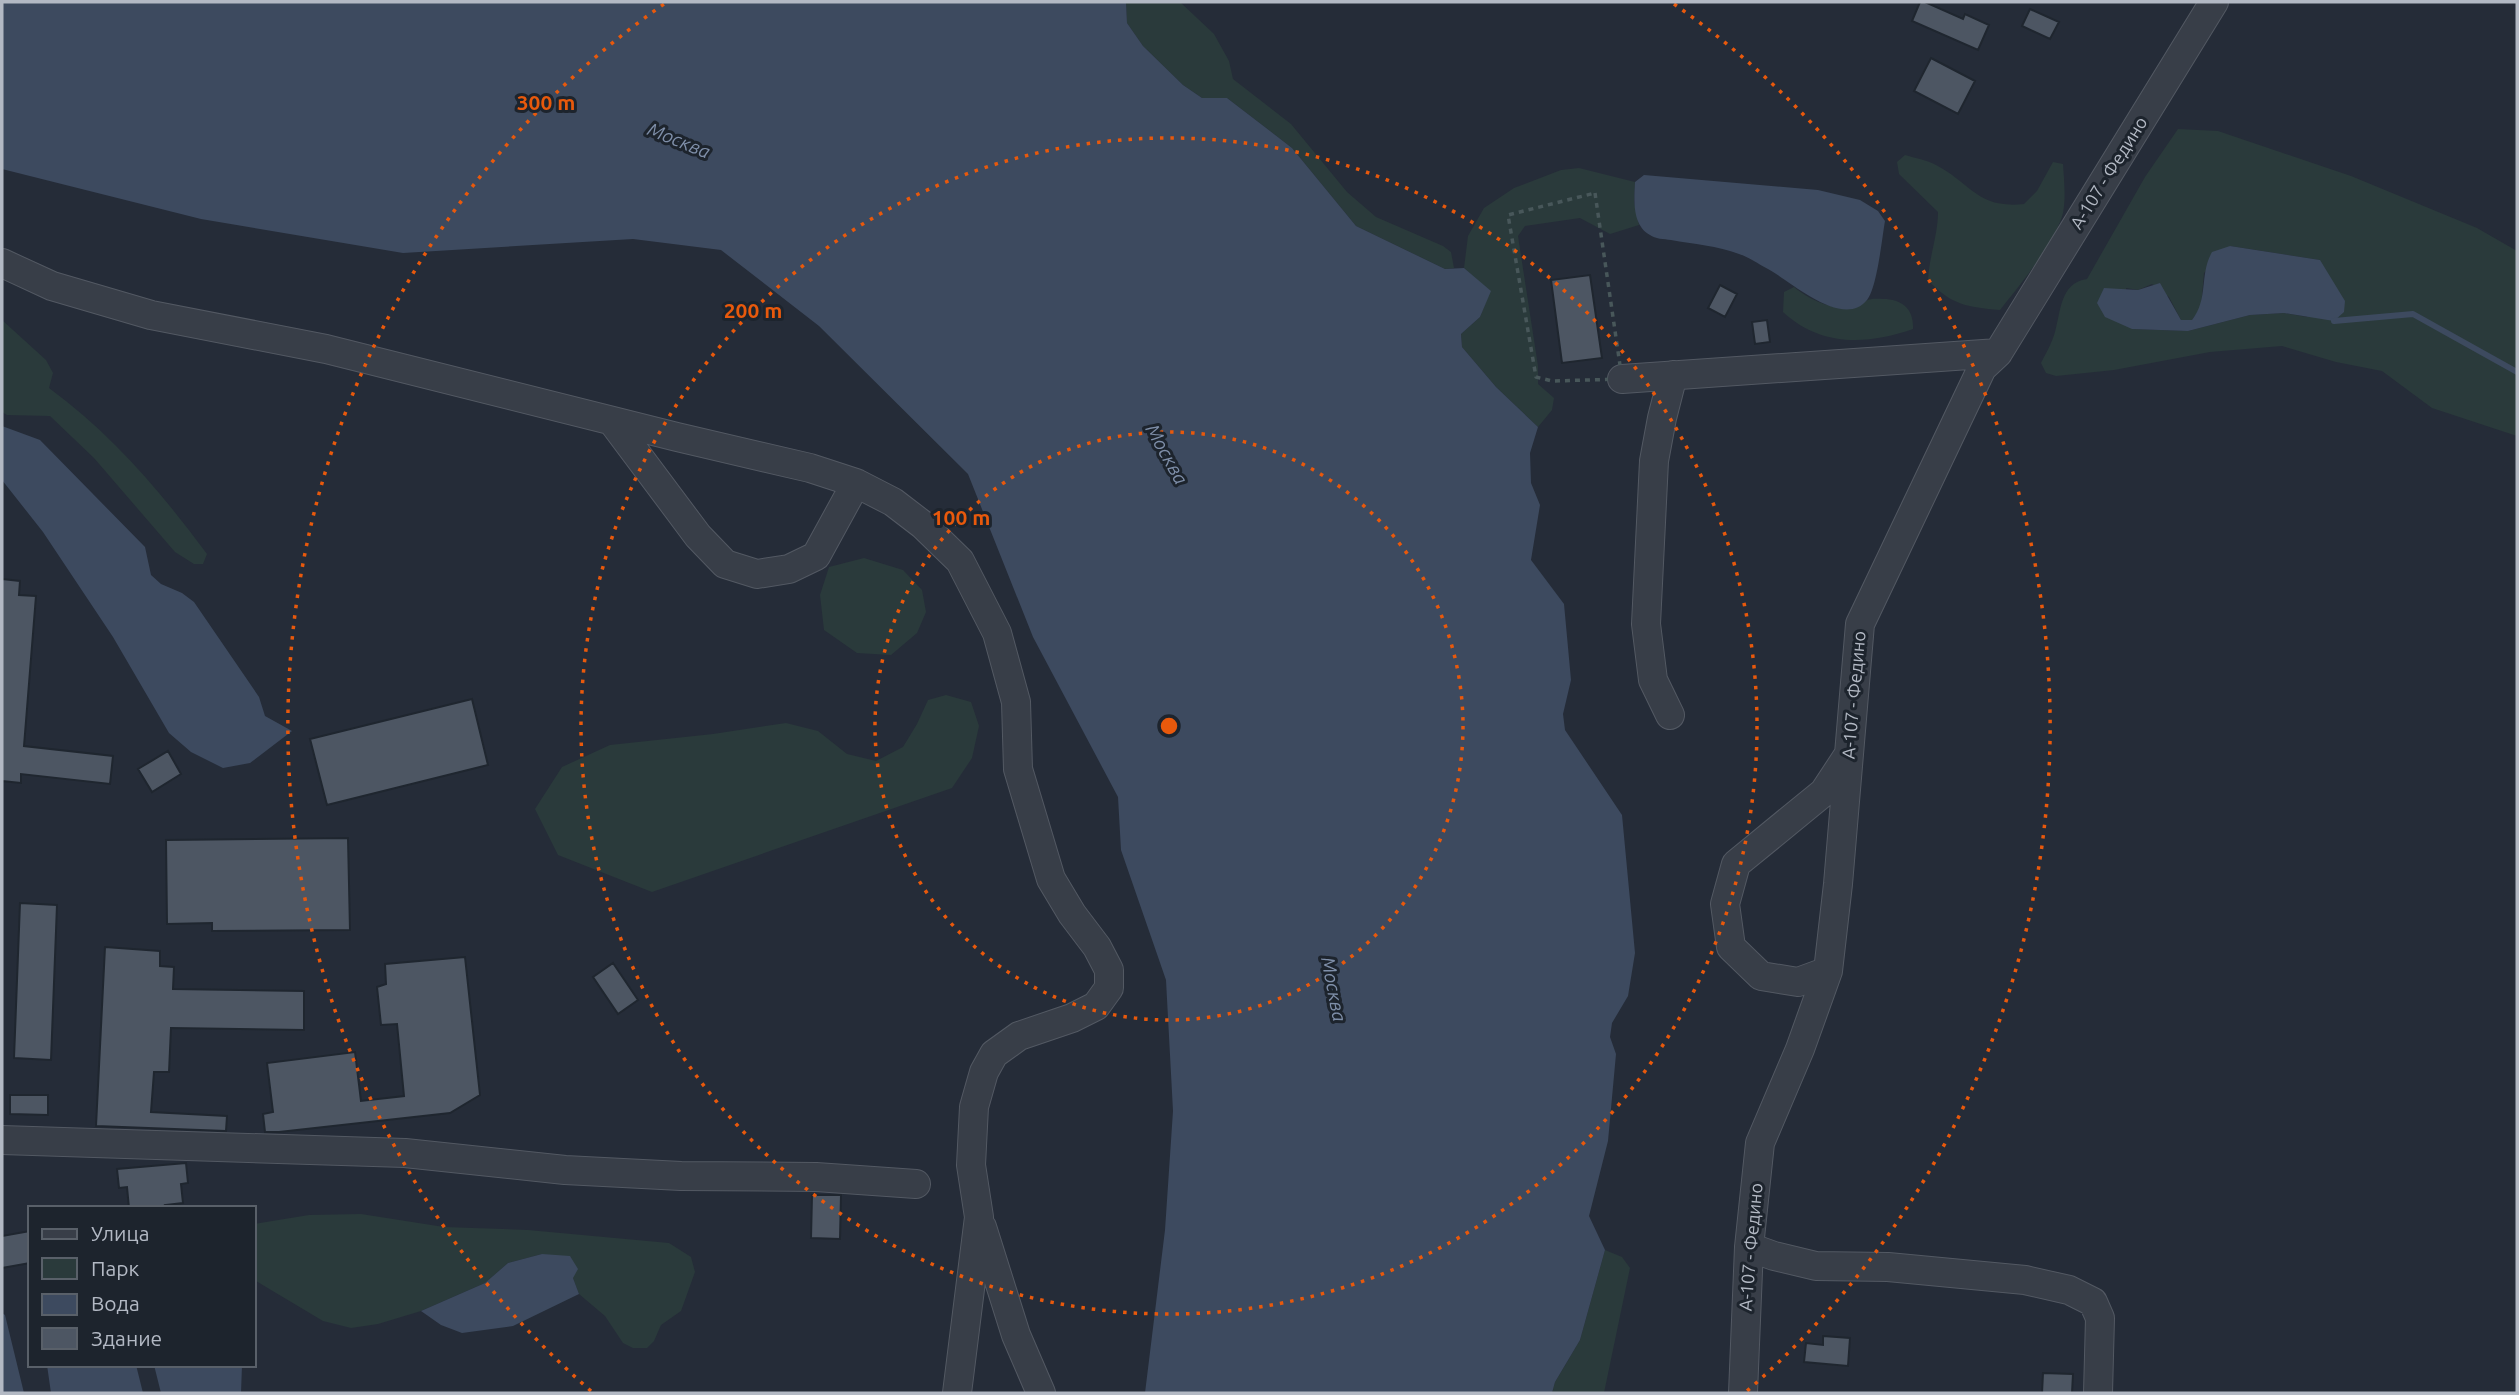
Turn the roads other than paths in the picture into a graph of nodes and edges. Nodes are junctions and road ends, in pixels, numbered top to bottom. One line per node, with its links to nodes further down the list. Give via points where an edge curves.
1 (2214, 2): 3 (street, А-107 - Федино)
2 (2, 262): 6 (street, via 52,286 151,315 326,349)
3 (1998, 353): 4 (street); 9 (street, А-107 - Федино, via 1982,368 1860,624)
4 (1673, 375): 5 (street); 8 (street, via 1654,461 1646,624 1653,680)
5 (1622, 379)
6 (612, 421): 7 (street); 7 (street, via 698,536 725,564 757,574 789,569 816,556)
7 (856, 483): 13 (street, via 893,502 923,525 960,561 981,598 997,632 1016,702 1018,769 1051,879 1109,970 1109,988 1096,1006 1018,1036 995,1054 984,1072 974,1107 971,1165)
8 (1670, 715)
9 (1849, 755): 10 (street, А-107 - Федино); 10 (street, via 1824,792 1736,864 1725,904 1731,947 1761,976 1798,982)
10 (1828, 971): 14 (street, А-107 - Федино, via 1760,1143)
11 (2, 1140): 12 (street, via 405,1153 565,1170)
12 (916, 1184)
13 (979, 1217): 15 (street); 16 (street, via 1016,1335)
14 (1749, 1247): 17 (street, А-107 - Федино); 18 (street, via 1816,1266 1967,1273 2069,1290 2094,1302 2100,1318)
15 (957, 1393)
16 (1041, 1393)
17 (1743, 1393)
18 (2098, 1393)

